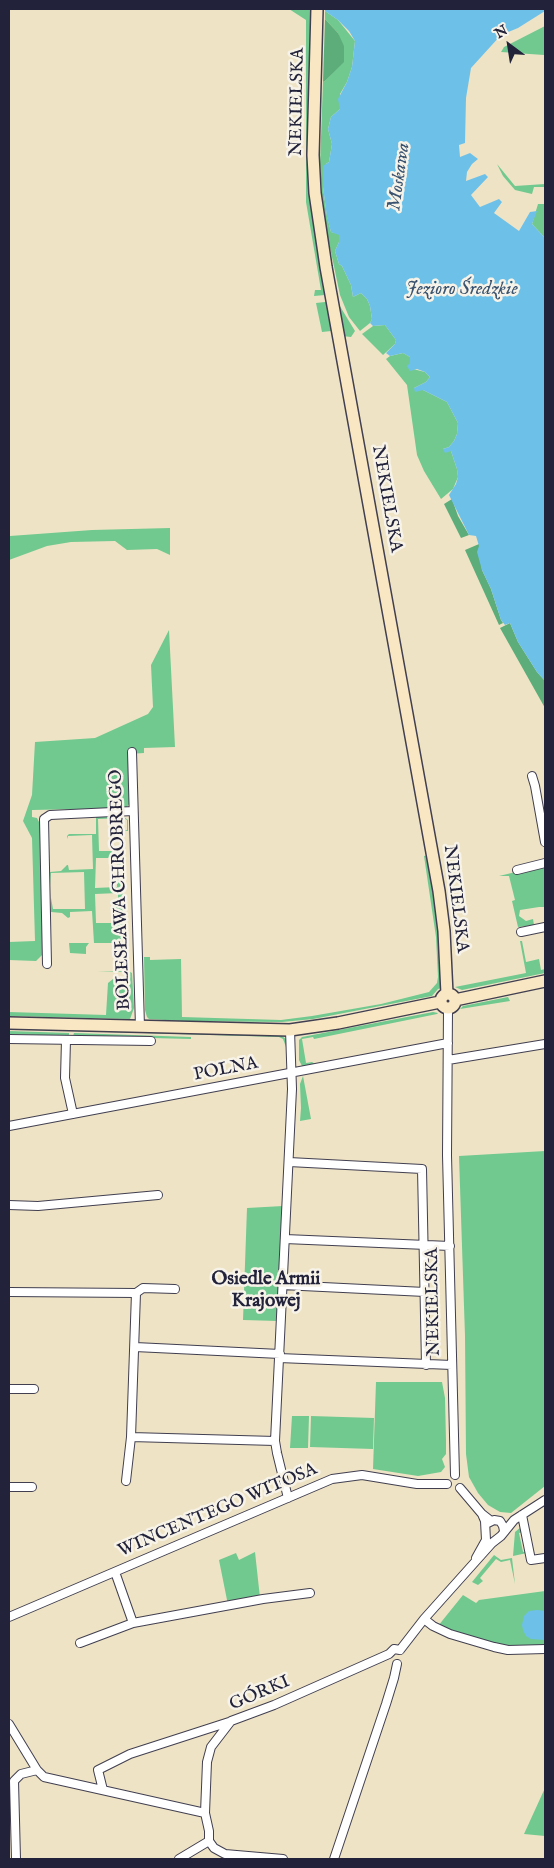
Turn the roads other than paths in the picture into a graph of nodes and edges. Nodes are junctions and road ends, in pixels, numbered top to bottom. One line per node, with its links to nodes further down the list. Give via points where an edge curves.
1 (317, 9): 12 (street, NEKIELSKA, via 315,193 439,891)
2 (132, 752): 4 (street, BOLESŁAWA CHROBREGO)
3 (532, 776): 5 (street)
4 (133, 811): 10 (street, via 50,814 46,817); 14 (street, BOLESŁAWA CHROBREGO)
5 (545, 842)
6 (545, 863): 7 (street)
7 (517, 870)
8 (545, 927): 9 (street)
9 (521, 932)
10 (47, 964)
11 (545, 981): 12 (street)
12 (448, 1001): 15 (street); 19 (street, NEKIELSKA)
13 (9, 1023): 14 (street)
14 (140, 1027): 15 (street)
15 (290, 1030): 22 (street)
16 (9, 1038): 17 (street)
17 (66, 1040): 18 (street); 23 (street, via 65,1078)
18 (151, 1041)
19 (448, 1043): 21 (street, NEKIELSKA); 22 (street, POLNA)
20 (545, 1044): 21 (street)
21 (448, 1060): 30 (street, NEKIELSKA)
22 (292, 1073): 23 (street, POLNA); 25 (street)
23 (72, 1114): 24 (street, POLNA)
24 (9, 1126)
25 (289, 1162): 28 (street); 29 (street, via 422,1169)
26 (158, 1195): 27 (street, via 38,1206)
27 (9, 1205)
28 (285, 1238): 29 (street); 31 (street)
29 (424, 1245): 30 (street); 34 (street)
30 (450, 1246): 39 (street, NEKIELSKA)
31 (282, 1285): 34 (street); 37 (street)
32 (174, 1289): 35 (street, via 143,1288)
33 (9, 1292): 35 (street)
34 (425, 1292): 38 (street)
35 (136, 1293): 36 (street)
36 (135, 1347): 37 (street); 42 (street)
37 (280, 1356): 38 (street); 43 (street)
38 (426, 1364): 39 (street)
39 (452, 1365): 44 (street, NEKIELSKA)
40 (9, 1389): 41 (street)
41 (34, 1389)
42 (131, 1437): 43 (street); 45 (street)
43 (275, 1441): 50 (street)
44 (455, 1475): 46 (street); 49 (street, via 461,1479)
45 (126, 1481)
46 (447, 1484): 49 (street, via 451,1490); 50 (street, WINCENTEGO WITOSA, via 417,1484 362,1475 332,1479)
47 (9, 1487): 48 (street)
48 (32, 1487)
49 (460, 1488): 53 (street, via 482,1514)
50 (288, 1498): 58 (street, WINCENTEGO WITOSA)
51 (545, 1499): 52 (street)
52 (522, 1515): 54 (street); 56 (street, via 531,1560)
53 (487, 1527): 54 (street, via 497,1520); 55 (street, via 490,1538); 57 (street, via 486,1540)
54 (503, 1527): 55 (street, via 501,1536)
55 (496, 1539): 57 (street)
56 (545, 1558)
57 (472, 1566): 61 (street)
58 (115, 1572): 60 (street, WINCENTEGO WITOSA); 62 (street)
59 (310, 1593): 62 (street)
60 (9, 1617)
61 (424, 1619): 64 (street, via 450,1634 494,1647); 65 (street)
62 (133, 1623): 63 (street)
63 (80, 1643)
64 (545, 1649)
65 (400, 1650): 66 (street, via 394,1649); 67 (street, via 403,1657)
66 (389, 1654): 67 (street, via 390,1661); 68 (street, GÓRKI)
67 (396, 1664): 78 (street, via 386,1704)
68 (231, 1721): 71 (street, via 130,1754 98,1770); 72 (street, GÓRKI, via 211,1747 207,1762)
69 (9, 1724): 70 (street)
70 (37, 1770): 71 (street, via 44,1777); 75 (street, via 22,1774 14,1781)
71 (103, 1790): 72 (street)
72 (205, 1813): 73 (street, GÓRKI)
73 (209, 1841): 74 (street, via 225,1854); 76 (street)
74 (239, 1857): 77 (street)
75 (16, 1859)
76 (179, 1859)
77 (283, 1859)
78 (334, 1859)

